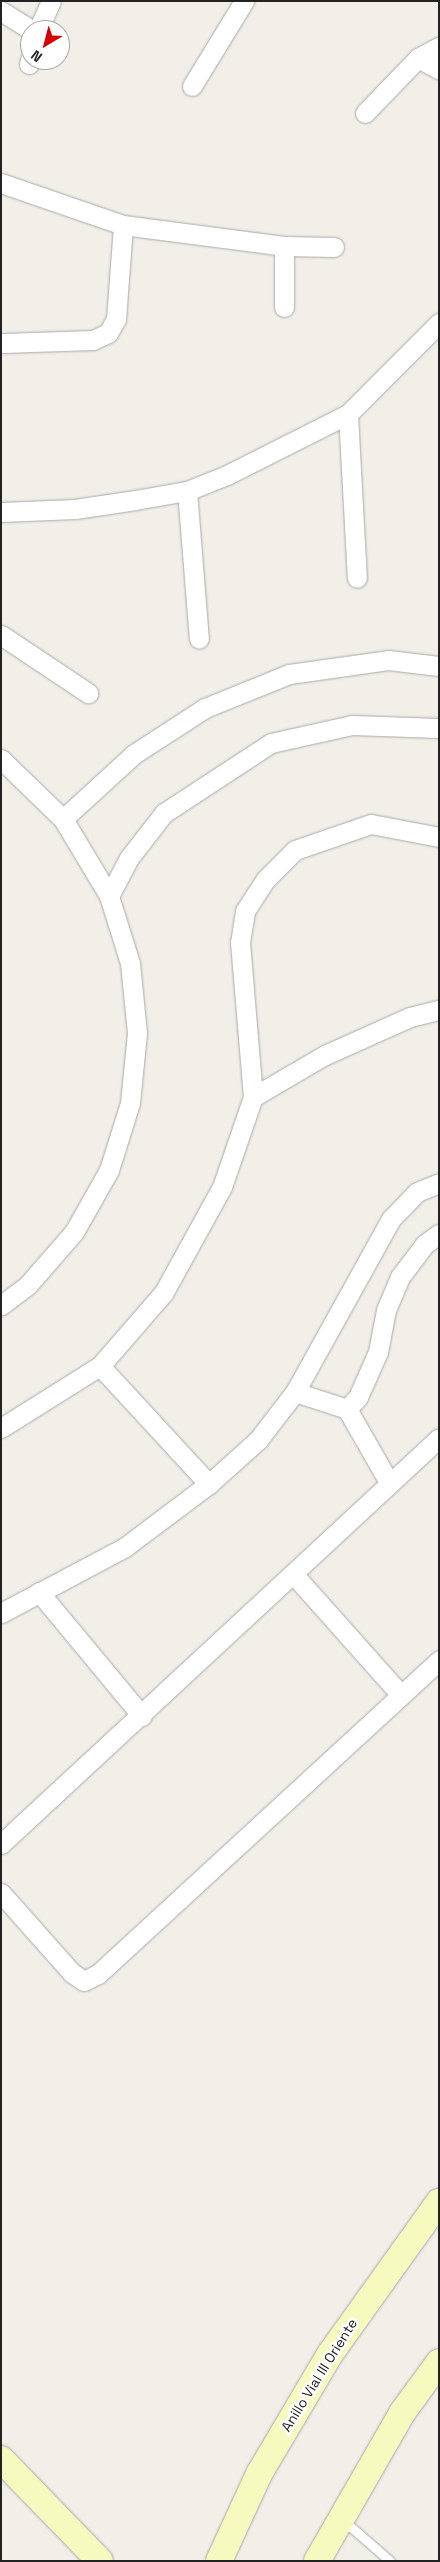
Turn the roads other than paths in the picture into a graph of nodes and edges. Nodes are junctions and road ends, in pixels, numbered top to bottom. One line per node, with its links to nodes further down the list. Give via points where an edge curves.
1 (51, 1): 4 (street)
2 (244, 1): 9 (street)
3 (1, 11): 5 (street)
4 (42, 20)
5 (20, 23)
6 (439, 47): 7 (street)
7 (418, 58): 8 (street); 10 (street)
8 (439, 69)
9 (192, 86)
10 (365, 113)
11 (1, 183): 12 (street)
12 (123, 225): 13 (street); 17 (street, via 116,319 108,333 93,340)
13 (284, 246): 14 (street); 15 (street)
14 (334, 247)
15 (284, 307)
16 (439, 323): 18 (street)
17 (3, 343)
18 (348, 414): 19 (street); 21 (street)
19 (187, 492): 20 (street, via 75,509); 23 (street)
20 (1, 512)
21 (357, 578)
22 (1, 635): 25 (street)
23 (199, 639)
24 (439, 666): 28 (street, via 388,660 288,674 205,708 134,754)
25 (88, 693)
26 (439, 728): 30 (street, via 352,725 271,742 164,813 129,858)
27 (1, 759): 28 (street)
28 (63, 819): 30 (street)
29 (439, 837): 32 (street, via 371,824 295,850 266,879 245,911 240,943)
30 (108, 896): 35 (street, via 130,963 137,1033 130,1103 109,1170 74,1232 28,1284)
31 (439, 1010): 32 (street, via 410,1017 324,1055)
32 (253, 1097): 36 (street, via 222,1187 164,1292)
33 (439, 1183): 37 (street, via 416,1192 391,1219)
34 (439, 1234): 38 (street, via 425,1244 400,1277 386,1310 378,1352 358,1397)
35 (1, 1305)
36 (100, 1366): 39 (street); 41 (street)
37 (295, 1392): 38 (street); 41 (street, via 258,1440)
38 (347, 1409): 42 (street)
39 (1, 1428)
40 (439, 1438): 42 (street)
41 (209, 1484): 44 (street, via 125,1547)
42 (390, 1484): 43 (street)
43 (295, 1576): 47 (street); 48 (street)
44 (38, 1592): 45 (street); 48 (street)
45 (1, 1613)
46 (439, 1660): 47 (street)
47 (401, 1695): 50 (street, via 98,1974 84,1981 72,1973)
48 (142, 1716): 49 (street)
49 (1, 1844)
50 (1, 1893)
51 (439, 2202): 56 (main road, Anillo Vial III Oriente, via 330,2354 259,2474)
52 (439, 2362): 54 (main road, via 402,2413)
53 (1, 2460): 55 (main road)
54 (342, 2518): 57 (main road); 58 (lane)
55 (100, 2561)
56 (219, 2561)
57 (317, 2561)
58 (390, 2561)

